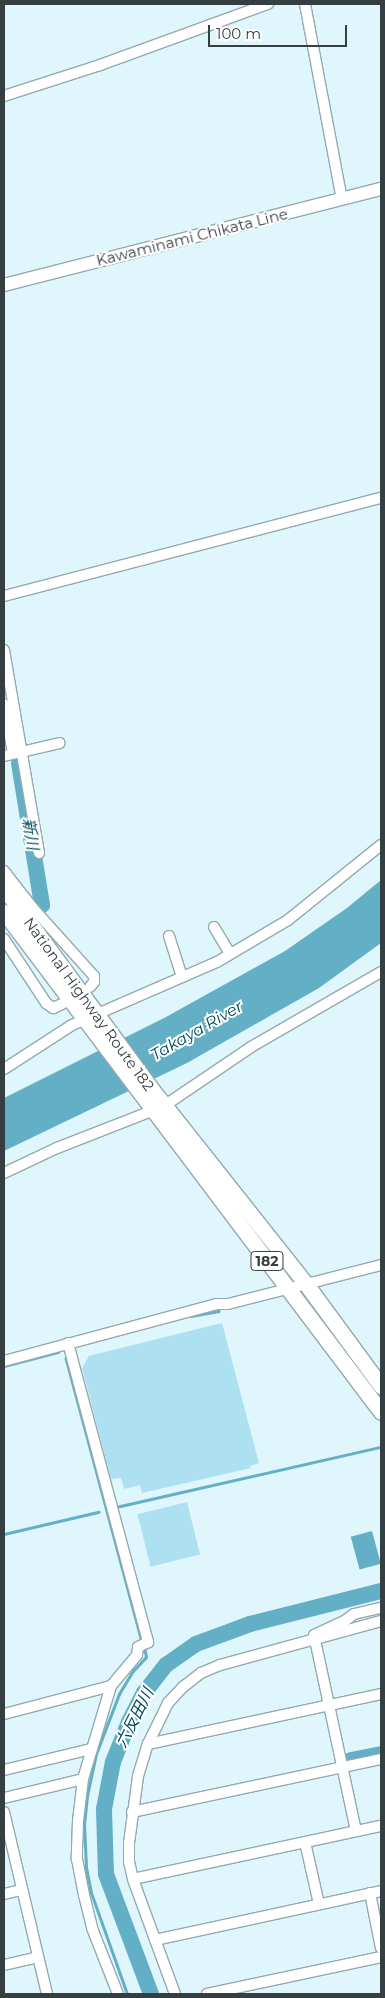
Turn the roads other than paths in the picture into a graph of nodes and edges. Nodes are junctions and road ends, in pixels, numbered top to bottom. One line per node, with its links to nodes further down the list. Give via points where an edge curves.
1 (268, 4): 3 (street)
2 (304, 4): 5 (street)
3 (4, 96)
4 (381, 188): 5 (main road, Kawaminami Chikata Line)
5 (342, 198): 6 (main road, Kawaminami Chikata Line)
6 (4, 285)
7 (381, 498): 8 (street)
8 (4, 596)
9 (4, 650): 12 (street)
10 (4, 704): 12 (street)
11 (60, 743): 12 (street)
12 (13, 754): 14 (street)
13 (381, 844): 21 (street, via 288,920)
14 (39, 852)
15 (4, 871): 24 (street, via 94,976)
16 (4, 888): 26 (highway, National Highway Route 182 / 182)
17 (4, 912): 26 (highway, National Highway Route 182 / 182)
18 (214, 927): 21 (street)
19 (169, 936): 23 (street)
20 (4, 938): 25 (street, via 46,1003 53,1008)
21 (230, 954): 23 (street)
22 (381, 972): 28 (street)
23 (182, 977): 26 (street)
24 (90, 986)
25 (62, 1004)
26 (93, 1020): 27 (street); 28 (highway, National Highway Route 182 / 182)
27 (4, 1069)
28 (155, 1103): 29 (street); 31 (highway, National Highway Route 182 / 182); 32 (highway, National Highway Route 182 / 182)
29 (4, 1173)
30 (381, 1264): 31 (street)
31 (306, 1284): 32 (street); 35 (highway, National Highway Route 182 / 182)
32 (288, 1289): 33 (street, via 216,1304); 36 (highway, National Highway Route 182 / 182)
33 (68, 1343): 34 (street); 40 (street, via 148,1642 138,1647 137,1655)
34 (4, 1360)
35 (381, 1386)
36 (381, 1412)
37 (381, 1608): 39 (street, via 354,1614 314,1635)
38 (381, 1621): 39 (street)
39 (315, 1638): 42 (street); 44 (street, via 200,1673 168,1702)
40 (111, 1686): 43 (street); 45 (street)
41 (381, 1694): 42 (street)
42 (329, 1705): 44 (street); 47 (street)
43 (4, 1714)
44 (148, 1744): 52 (street)
45 (91, 1749): 48 (street); 49 (street)
46 (381, 1759): 47 (street)
47 (342, 1767): 52 (street); 55 (street)
48 (4, 1770)
49 (83, 1779): 50 (street); 69 (street, via 77,1859 92,1928)
50 (4, 1798)
51 (4, 1812): 54 (street)
52 (132, 1812): 57 (street, via 129,1843)
53 (381, 1826): 55 (street)
54 (6, 1830): 58 (street)
55 (356, 1831): 56 (street)
56 (305, 1842): 57 (street); 62 (street)
57 (134, 1879): 63 (street)
58 (22, 1890): 61 (street); 65 (street)
59 (381, 1891): 60 (street)
60 (370, 1893): 62 (street); 64 (street)
61 (4, 1894)
62 (319, 1904): 63 (street)
63 (155, 1940): 70 (street)
64 (381, 1948)
65 (38, 1957): 67 (street); 68 (street)
66 (381, 1957): 71 (street)
67 (4, 1965)
68 (47, 1994)
69 (118, 1994)
70 (175, 1994)
71 (207, 1994)

